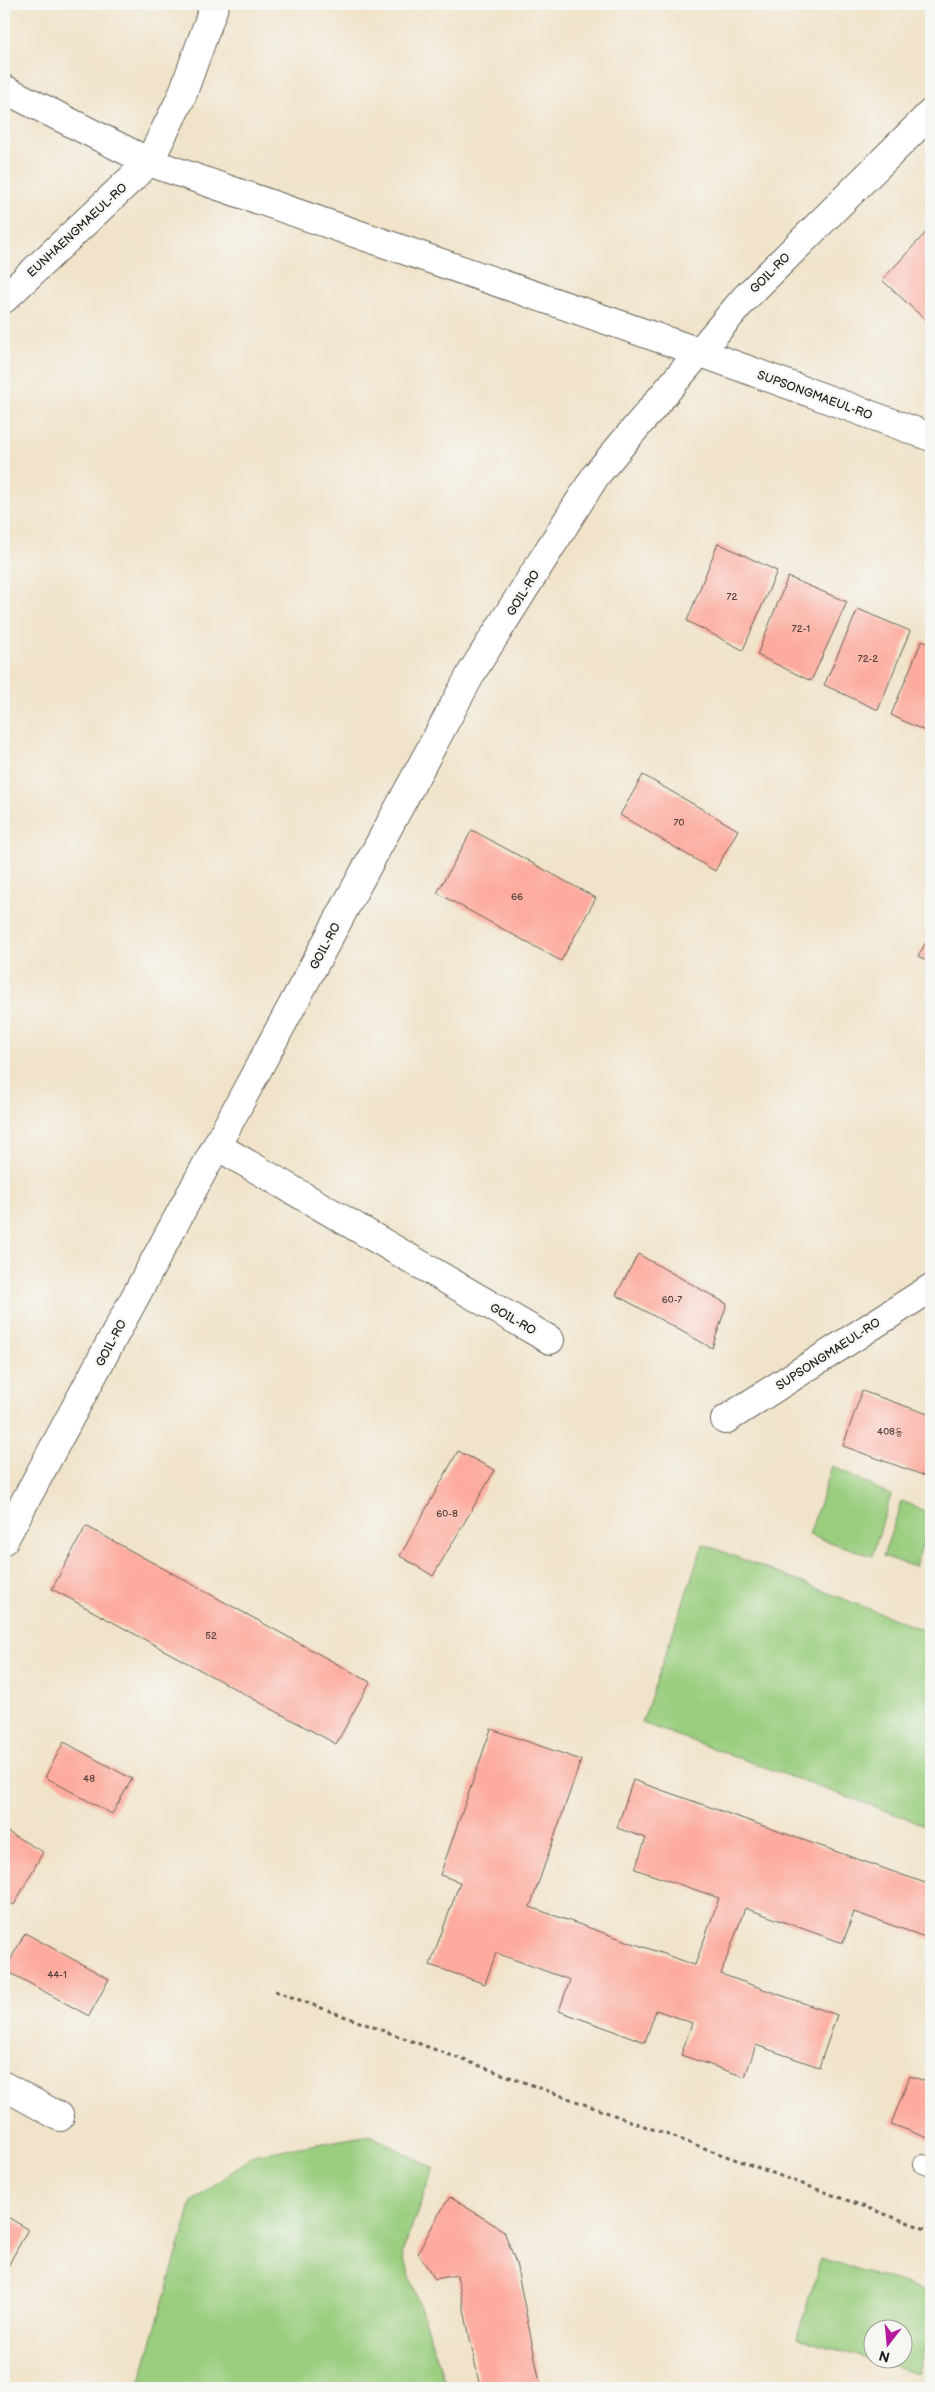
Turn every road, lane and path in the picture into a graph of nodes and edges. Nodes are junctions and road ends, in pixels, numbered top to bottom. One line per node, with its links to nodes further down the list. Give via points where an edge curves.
1 (215, 4): 4 (main road, EUNHAENGMAEUL-RO, via 181,98)
2 (4, 89): 4 (main road)
3 (931, 113): 6 (main road, GOIL-RO, via 744,299)
4 (149, 162): 5 (main road, EUNHAENGMAEUL-RO); 6 (main road, SUPSONGMAEUL-RO)
5 (4, 299)
6 (699, 352): 7 (main road, SUPSONGMAEUL-RO); 8 (main road, GOIL-RO, via 596,475 472,672)
7 (931, 437)
8 (217, 1146): 10 (main road, GOIL-RO); 12 (main road, GOIL-RO)
9 (931, 1288): 11 (main road, SUPSONGMAEUL-RO)
10 (550, 1340)
11 (725, 1420)
12 (4, 1540)
13 (275, 1991): 16 (path)
14 (4, 2086): 15 (main road)
15 (60, 2117)
16 (931, 2230)

